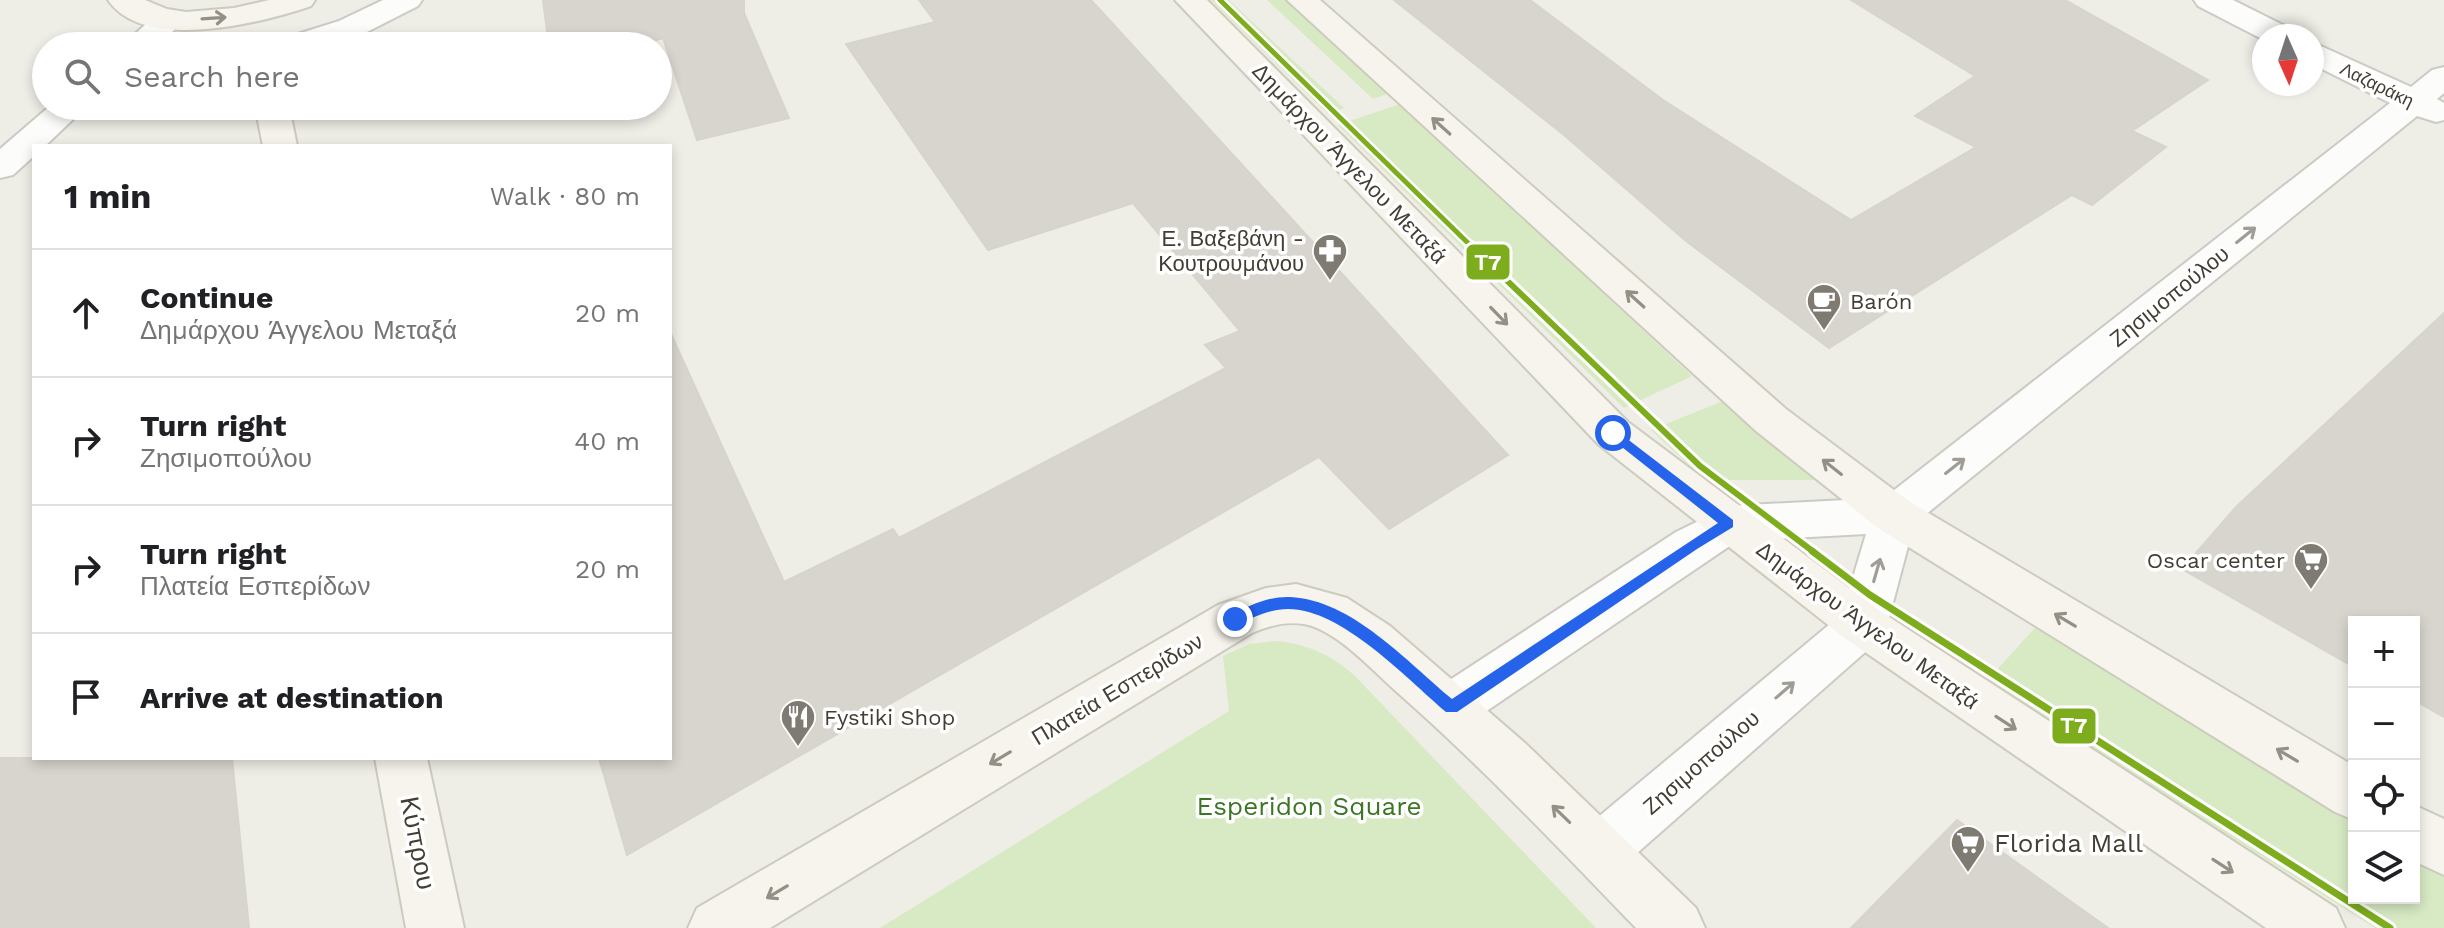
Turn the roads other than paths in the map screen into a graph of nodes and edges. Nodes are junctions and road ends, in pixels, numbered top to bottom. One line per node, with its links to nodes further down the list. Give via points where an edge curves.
1 (123, 0): 8 (street, via 142,12)
2 (300, 0): 7 (street)
3 (407, 0): 12 (street)
4 (1190, 0): 21 (street, Δημάρχου Άγγελου Μεταξά, one-way to 21, via 1613,433)
5 (1302, 0): 20 (street, one-way to 5, via 1771,420)
6 (2209, 0): 9 (street)
7 (254, 13): 8 (street, one-way to 7); 11 (street)
8 (170, 19): 10 (street)
9 (2256, 24)
10 (155, 32)
11 (257, 32)
12 (337, 32)
13 (2324, 58): 15 (street, Λαζαράκη)
14 (2444, 77): 15 (street, Ζησιμοπούλου)
15 (2428, 109): 20 (street, Ζησιμοπούλου, one-way to 15)
16 (54, 120): 19 (street)
17 (275, 120): 18 (street)
18 (280, 144)
19 (0, 167)
20 (1894, 515): 21 (street); 22 (street, one-way to 20); 25 (street, one-way to 20)
21 (1729, 524): 22 (street, Δημάρχου Άγγελου Μεταξά); 23 (street)
22 (1863, 625): 28 (street, Ζησιμοπούλου, one-way to 22); 32 (street, Δημάρχου Άγγελου Μεταξά, one-way to 32)
23 (1451, 707): 28 (street, Πλατεία Εσπερίδων, one-way to 23); 30 (street, Πλατεία Εσπερίδων, one-way to 30, via 1344,618 1288,603 1261,607)
24 (401, 760): 29 (street, Κύπρου)
25 (2348, 791)
26 (2416, 832): 27 (street)
27 (2444, 849)
28 (1599, 851): 31 (street, Πλατεία Εσπερίδων)
29 (435, 928)
30 (717, 928)
31 (1676, 928)
32 (2316, 928)

